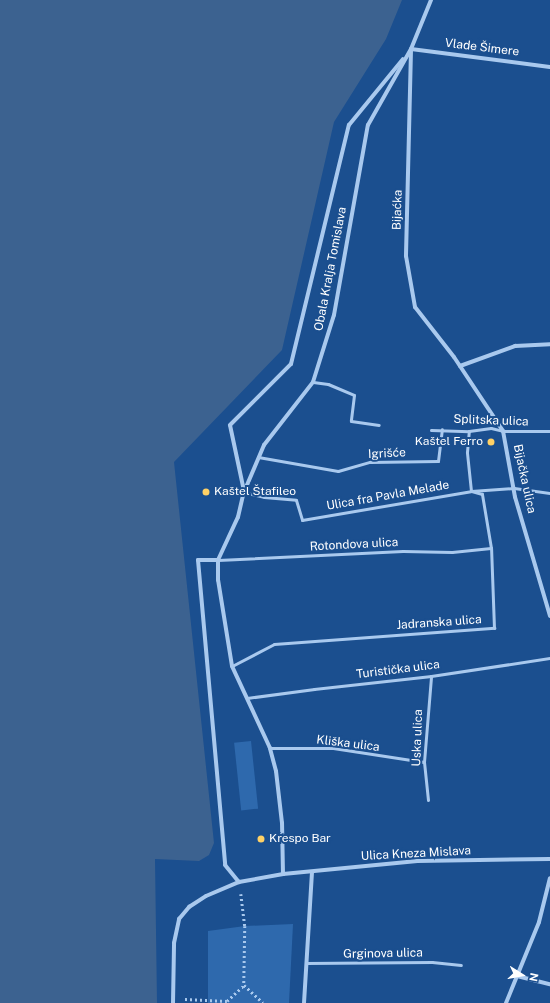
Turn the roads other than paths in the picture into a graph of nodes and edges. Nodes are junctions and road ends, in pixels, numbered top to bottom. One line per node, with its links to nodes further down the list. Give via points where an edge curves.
1 (431, 0): 2 (street)
2 (411, 49): 3 (street, Vlade Šimere); 5 (street, Bijaćka, via 406,256 415,307); 7 (street, Obala Kralja Tomislava, via 368,125 334,315); 17 (street, via 349,125 291,364 230,425)
3 (550, 67)
4 (550, 344): 6 (street, via 515,346)
5 (454, 357): 6 (street, Bijačka ulica)
6 (460, 366): 12 (street, Bijačka ulica)
7 (313, 382): 8 (lane, via 328,384 354,395 351,421); 14 (street, Obala Kralja Tomislava, via 264,445)
8 (379, 425)
9 (442, 428): 10 (lane, Splitska ulica); 11 (lane, Splitska ulica); 14 (lane, Igrišće, via 438,461 370,462 338,471)
10 (431, 430)
11 (469, 431): 12 (lane, Splitska ulica, via 491,428); 16 (lane, via 467,452)
12 (503, 431): 13 (lane, Splitska ulica); 15 (street, Bijačka ulica)
13 (550, 431)
14 (258, 457): 17 (street, Obala Kralja Tomislava)
15 (514, 488): 16 (lane, Ulica fra Pavla Melade); 18 (lane, Ulica fra Pavla Melade); 21 (street, Bijačka ulica)
16 (472, 491): 17 (lane, Ulica fra Pavla Melade, via 302,520 296,500); 19 (lane, Jadranska ulica, via 482,494)
17 (244, 492): 20 (street, Obala Kralja Tomislava, via 238,517)
18 (550, 493)
19 (491, 548): 20 (lane, Rotondova ulica, via 452,552 403,551); 24 (lane, Jadranska ulica, via 494,628 274,644)
20 (218, 560): 24 (street, Obala Kralja Tomislava, via 218,580); 34 (street, via 198,560 225,865)
21 (549, 608): 22 (street, Bijačka ulica)
22 (550, 616)
23 (550, 658): 25 (lane, Turistička ulica)
24 (232, 666): 26 (street, Obala Kralja Tomislava)
25 (431, 676): 26 (lane, Turistička ulica); 28 (lane, Uska ulica)
26 (247, 698): 27 (street, Obala Kralja Tomislava)
27 (270, 748): 28 (lane, Kliška ulica, via 333,748); 32 (street, Obala Kralja Tomislava, via 276,771 281,816)
28 (424, 762): 29 (lane, Uska ulica)
29 (428, 800)
30 (550, 859): 31 (street, Ulica Kneza Mislava, via 417,861)
31 (312, 872): 32 (street, Ulica Kneza Mislava); 35 (street)
32 (283, 874): 34 (street)
33 (550, 878): 37 (street, via 539,922)
34 (239, 882): 39 (street, via 195,903 179,919 174,943)
35 (306, 963): 36 (lane, Grginova ulica, via 432,962); 40 (street)
36 (461, 965)
37 (517, 976): 38 (street); 41 (street)
38 (550, 984)
39 (173, 1001)
40 (304, 1003)
41 (506, 1003)

